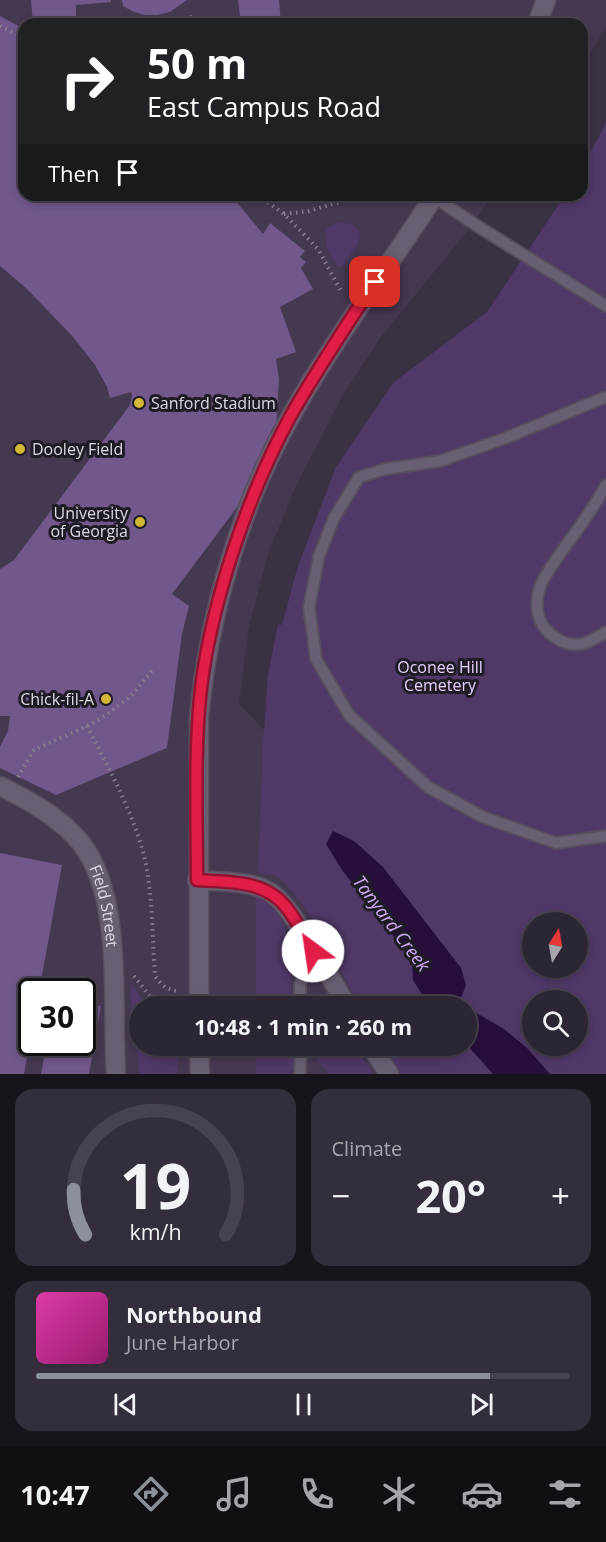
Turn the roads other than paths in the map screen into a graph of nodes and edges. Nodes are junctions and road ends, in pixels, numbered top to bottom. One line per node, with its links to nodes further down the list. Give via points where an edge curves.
1 (546, 0): 2 (main road)
2 (539, 18)
3 (431, 201): 11 (main road, via 290,417 240,531 218,603 202,686)
4 (441, 201): 5 (lane)
5 (606, 306)
6 (606, 397): 10 (lane, via 440,461 359,477 334,518 319,556 309,607 316,659 350,715 428,787 483,817 556,843)
7 (606, 485): 8 (lane, via 549,569 539,590 537,612 545,632 565,644 587,644)
8 (606, 632)
9 (0, 786): 20 (main road, Field Street, via 39,807 74,835 93,863 106,897)
10 (606, 836)
11 (197, 880): 12 (main road, via 251,885 270,892 285,906); 13 (main road)
12 (313, 951): 14 (lane, via 300,984); 15 (main road)
13 (199, 996)
14 (300, 996)
15 (341, 996)
16 (199, 1056): 21 (main road)
17 (302, 1056): 19 (lane)
18 (377, 1056): 22 (main road)
19 (303, 1072)
20 (116, 1074)
21 (200, 1074)
22 (389, 1074)

